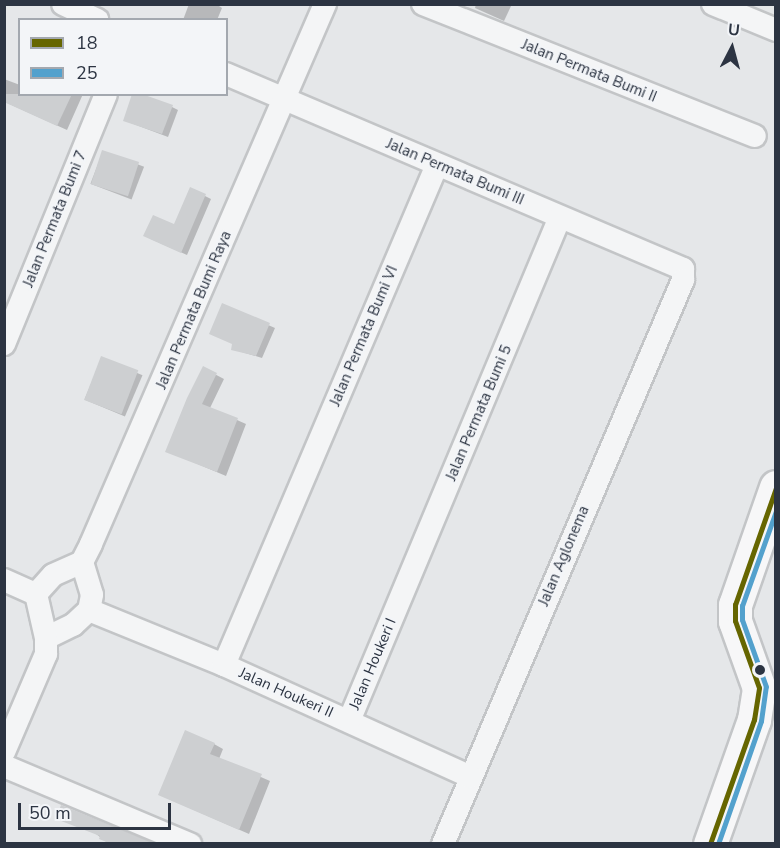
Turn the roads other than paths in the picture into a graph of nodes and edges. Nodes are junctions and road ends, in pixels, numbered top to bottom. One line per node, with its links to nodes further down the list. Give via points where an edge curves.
1 (63, 4): 5 (street)
2 (325, 4): 9 (street, Jalan Permata Bumi Raya)
3 (423, 4): 10 (street, Jalan Permata Bumi II)
4 (713, 4): 6 (street)
5 (94, 18)
6 (776, 30)
7 (228, 75): 9 (street, Jalan Permata Bumi III)
8 (105, 96): 14 (street, Jalan Permata Bumi 7)
9 (285, 99): 11 (street, Jalan Permata Bumi III); 17 (street, Jalan Permata Bumi Raya)
10 (755, 135)
11 (437, 165): 12 (street, Jalan Permata Bumi III); 16 (street, Jalan Permata Bumi VI)
12 (560, 217): 13 (street, Jalan Permata Bumi III); 20 (street, Jalan Permata Bumi 5)
13 (683, 269): 28 (street, Jalan Aglonema, via 683,280)
14 (4, 344)
15 (774, 496): 24 (main road, via 735,604 735,621)
16 (291, 507): 23 (street, Jalan Houkeri II)
17 (82, 562): 19 (street, via 53,575); 21 (street, via 92,595)
18 (4, 580): 19 (street)
19 (36, 594): 22 (street)
20 (398, 608): 25 (street, Jalan Houkeri I)
21 (89, 610): 22 (street, via 73,625); 23 (street)
22 (46, 638): 26 (street, via 41,669)
23 (224, 665): 25 (street, Jalan Houkeri II)
24 (767, 691): 31 (main road)
25 (349, 721): 28 (street, Jalan Houkeri II)
26 (4, 752)
27 (4, 766): 29 (street)
28 (471, 777): 30 (street, Jalan Aglonema)
29 (190, 843)
30 (443, 843)
31 (710, 843)

